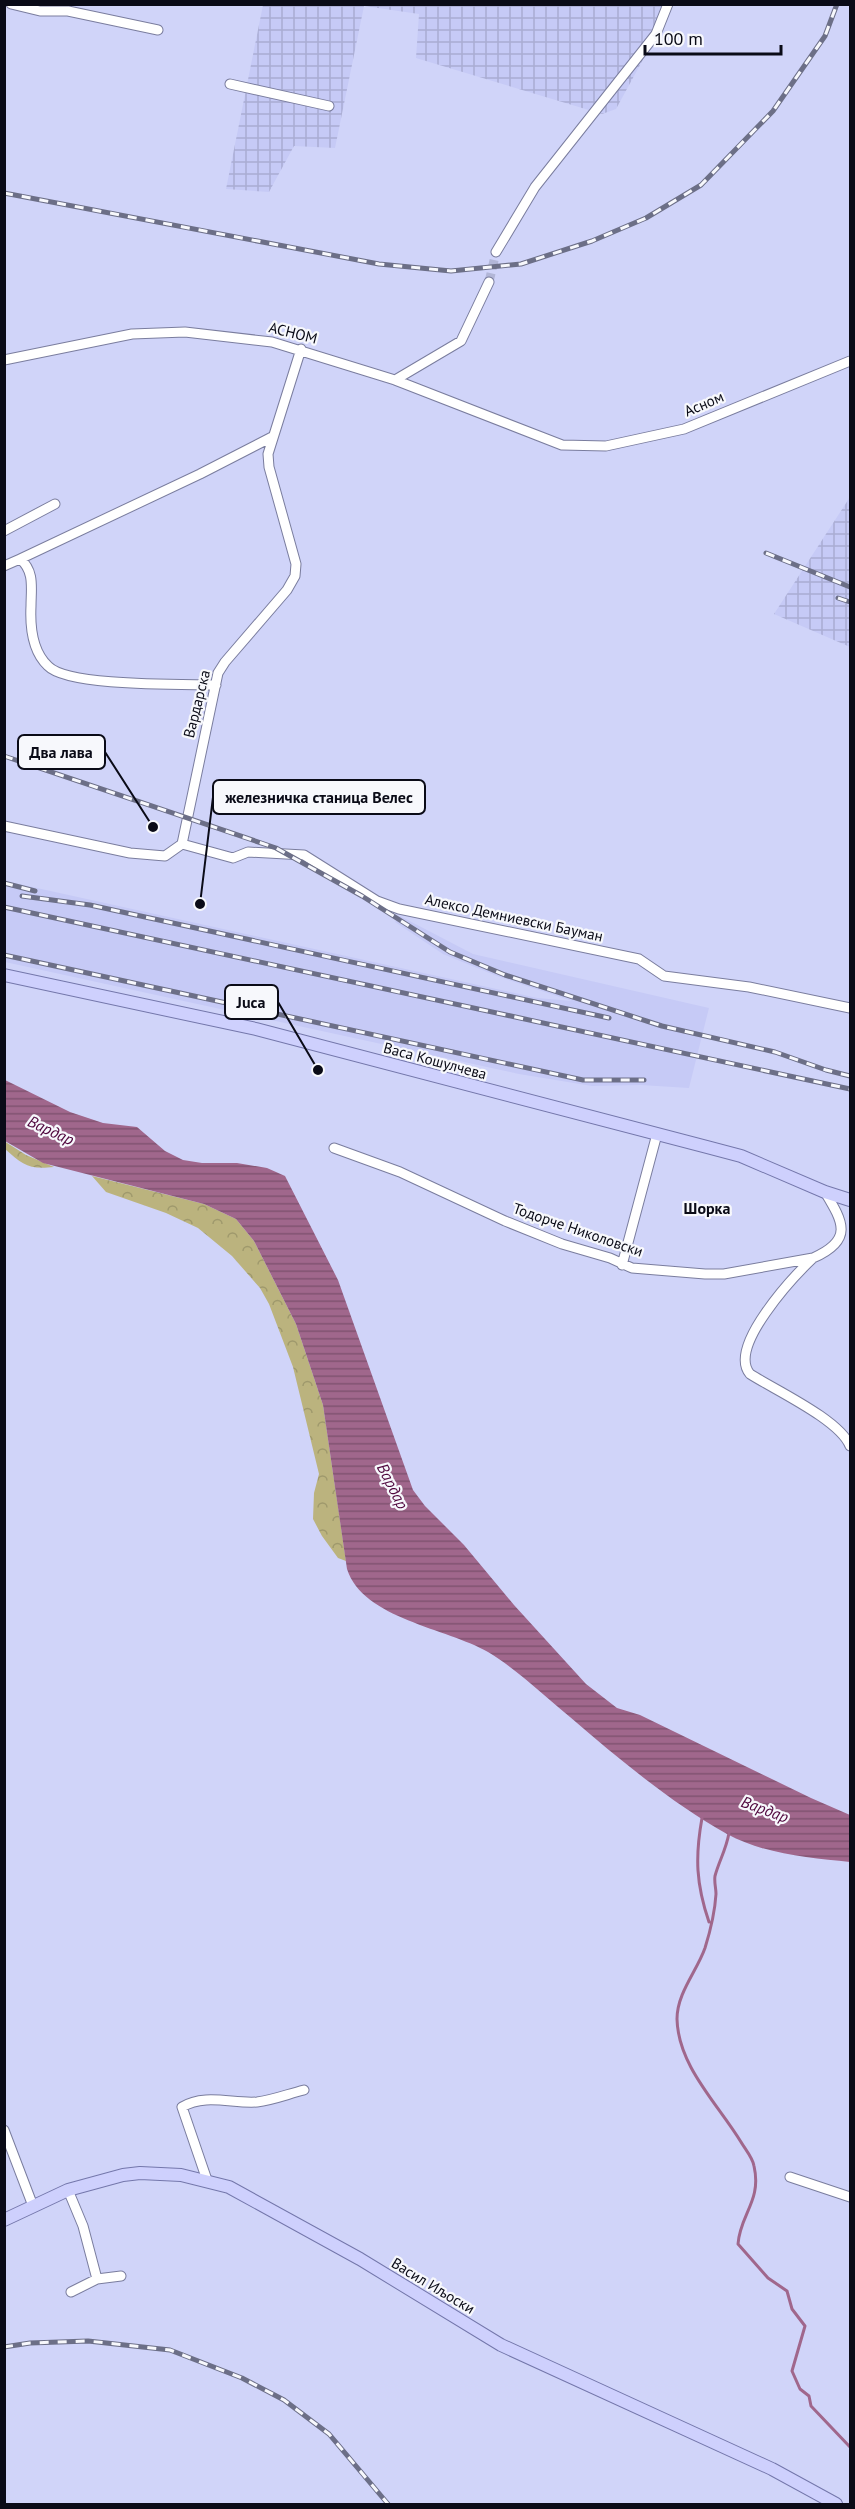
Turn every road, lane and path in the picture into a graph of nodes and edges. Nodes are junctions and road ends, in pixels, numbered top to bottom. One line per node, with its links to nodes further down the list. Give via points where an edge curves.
1 (10, 4): 3 (street, via 40,11 68,11)
2 (668, 4): 6 (street, via 656,34 535,187)
3 (159, 30)
4 (230, 84): 5 (street)
5 (328, 106)
6 (496, 252)
7 (489, 282): 11 (street, via 462,341)
8 (301, 349): 9 (street, АСНОМ, via 272,342 175,332 132,334); 11 (street, АСНОМ); 12 (street, Вардарска)
9 (4, 360)
10 (850, 361): 13 (street, Асном, via 676,431 606,446)
11 (395, 380): 13 (street, АСНОМ)
12 (272, 437): 16 (street); 18 (street, Вардарска, via 269,467 296,564 295,576 225,662)
13 (562, 445)
14 (55, 504): 15 (street)
15 (4, 531)
16 (20, 559): 17 (street); 18 (street, via 30,571 30,631 42,659 51,669 120,682)
17 (4, 566)
18 (216, 686): 20 (street, Вардарска)
19 (4, 826): 20 (street, via 130,853 165,856)
20 (182, 844): 22 (street, Алексо Демниевски Бауман, via 233,858 248,852 304,855 377,901 399,909 639,959 664,976 749,987)
21 (4, 975): 23 (main road, Васа Кошулчева, via 256,1029)
22 (850, 1008)
23 (657, 1134): 25 (main road, Васа Кошулчева, via 741,1156); 28 (street)
24 (334, 1149): 28 (street, Тодорче Николовски, via 400,1172 483,1211)
25 (825, 1192): 26 (main road, Васа Кошулчева); 27 (street, Тодорче Николовски, via 841,1218 842,1228 835,1242)
26 (850, 1200)
27 (813, 1258): 28 (street, Тодорче Николовски, via 724,1274); 29 (street, via 788,1282 761,1319 744,1363 750,1374 837,1429)
28 (622, 1265)
29 (850, 1446)
30 (303, 2090): 33 (street, via 255,2102 205,2100 182,2107)
31 (4, 2130): 36 (street)
32 (790, 2177): 35 (street)
33 (207, 2180): 34 (main road, Васил Иљоски, via 140,2173); 41 (main road, Васил Иљоски, via 229,2187 285,2217 501,2345 772,2469)
34 (68, 2190): 36 (main road, Васил Иљоски); 39 (street, via 83,2226)
35 (850, 2197)
36 (33, 2206): 37 (main road, Васил Иљоски)
37 (4, 2220)
38 (121, 2276): 39 (street)
39 (97, 2279): 40 (street)
40 (71, 2292)
41 (836, 2505)

